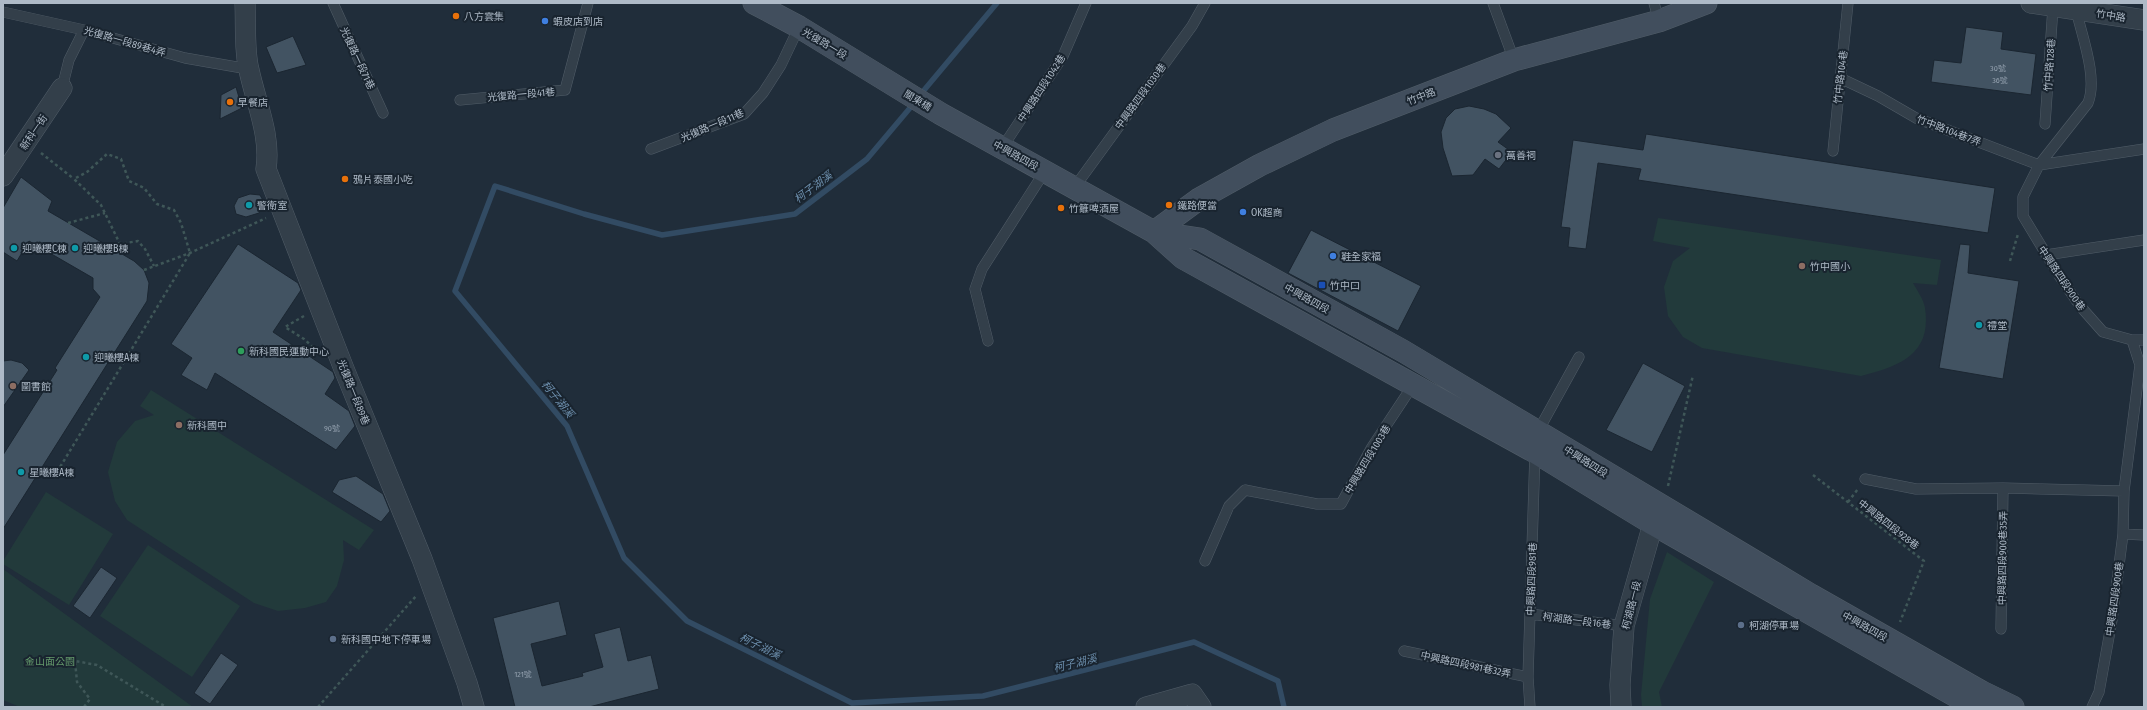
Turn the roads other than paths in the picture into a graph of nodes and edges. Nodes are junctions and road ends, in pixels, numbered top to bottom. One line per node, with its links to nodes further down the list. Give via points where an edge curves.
1 (244, 3): 19 (street, 光復路一段89巷)
2 (333, 3): 24 (lane, 光復路一段71巷)
3 (588, 3): 23 (lane, 光復路一段41巷, via 565,90)
4 (754, 3): 16 (main road, 光復路一段)
5 (1086, 3): 27 (lane, 中興路四段1042巷, via 1063,56)
6 (1205, 3): 34 (lane, 中興路四段1030巷, via 1192,26)
7 (1493, 3): 18 (lane)
8 (1706, 3): 14 (main road, 竹中路)
9 (1848, 3): 20 (lane, 竹中路104巷)
10 (2031, 3): 11 (street, 竹中路)
11 (2053, 7): 12 (street, 竹中路); 26 (lane, 竹中路128巷)
12 (2076, 10): 15 (street, 竹中路); 31 (lane, via 2092,80 2091,96)
13 (3, 12): 17 (lane, 光復路一段89巷4弄)
14 (1657, 12): 18 (main road, 竹中路)
15 (2144, 20)
16 (799, 27): 21 (main road, 光復路一段); 29 (lane, 光復路一段11巷, via 778,71 763,94 744,114)
17 (84, 30): 19 (lane, 光復路一段89巷4弄, via 185,58); 22 (lane, via 69,60)
18 (1514, 60): 35 (main road, 竹中路, via 1333,130 1280,155 1199,199)
19 (248, 69): 59 (street, 光復路一段89巷, via 258,98 268,153 266,168 429,581 468,683)
20 (1840, 78): 30 (lane, 竹中路104巷); 31 (lane, 竹中路104巷7弄, via 1916,118)
21 (895, 86): 25 (main road, 關東橋)
22 (62, 88): 33 (street, 新科一街)
23 (460, 100)
24 (383, 113)
25 (941, 114): 27 (main road, 中興路四段)
26 (2045, 124)
27 (1002, 148): 32 (main road, 中興路四段)
28 (2144, 148): 31 (lane)
29 (651, 149)
30 (1833, 151)
31 (2039, 165): 37 (lane, 中興路四段900巷, via 2023,198 2023,216)
32 (1045, 172): 34 (main road, 中興路四段); 40 (lane, via 982,269 975,289)
33 (3, 176)
34 (1074, 188): 35 (main road, 中興路四段)
35 (1154, 232): 41 (main road, 中興路四段, via 1200,239); 43 (main road, 中興路四段, via 1183,258)
36 (2144, 240): 37 (lane)
37 (2046, 255): 38 (lane, 中興路四段900巷, via 2080,306 2103,332)
38 (2132, 340): 39 (lane); 48 (lane, 中興路四段900巷, via 2140,365)
39 (2144, 340)
40 (988, 341)
41 (1403, 351): 43 (lane); 45 (main road, 中興路四段)
42 (1579, 357): 45 (lane)
43 (1391, 372): 44 (main road, 中興路四段)
44 (1413, 385): 45 (main road, 中興路四段); 52 (lane, 中興路四段1003巷, via 1372,447 1341,504 1317,504 1245,490 1229,506)
45 (1536, 441): 49 (main road, 中興路四段); 53 (lane, 中興路四段981巷)
46 (1865, 479): 47 (lane, via 1916,489)
47 (2003, 488): 48 (lane); 55 (lane, 中興路四段900巷35弄)
48 (2124, 491): 50 (lane, 中興路四段900巷)
49 (1658, 516): 54 (street, 柯湖路一段); 58 (main road, 中興路四段); 58 (main road, 中興路四段, via 1892,641)
50 (2123, 534): 51 (lane); 65 (lane, 中興路四段900巷, via 2099,692)
51 (2144, 535)
52 (1205, 561)
53 (1530, 614): 54 (lane, 柯湖路一段16巷); 57 (lane, 中興路四段981巷)
54 (1624, 626): 63 (street, 柯湖路一段)
55 (2001, 629)
56 (1404, 651): 57 (lane, 中興路四段981巷32弄)
57 (1528, 677): 62 (lane, 中興路四段981巷)
58 (1977, 702): 64 (main road, 中興路四段)
59 (474, 707)
60 (1146, 707): 61 (street, via 1192,694)
61 (1201, 707)
62 (1530, 707)
63 (1621, 707)
64 (2013, 707)
65 (2092, 707)

